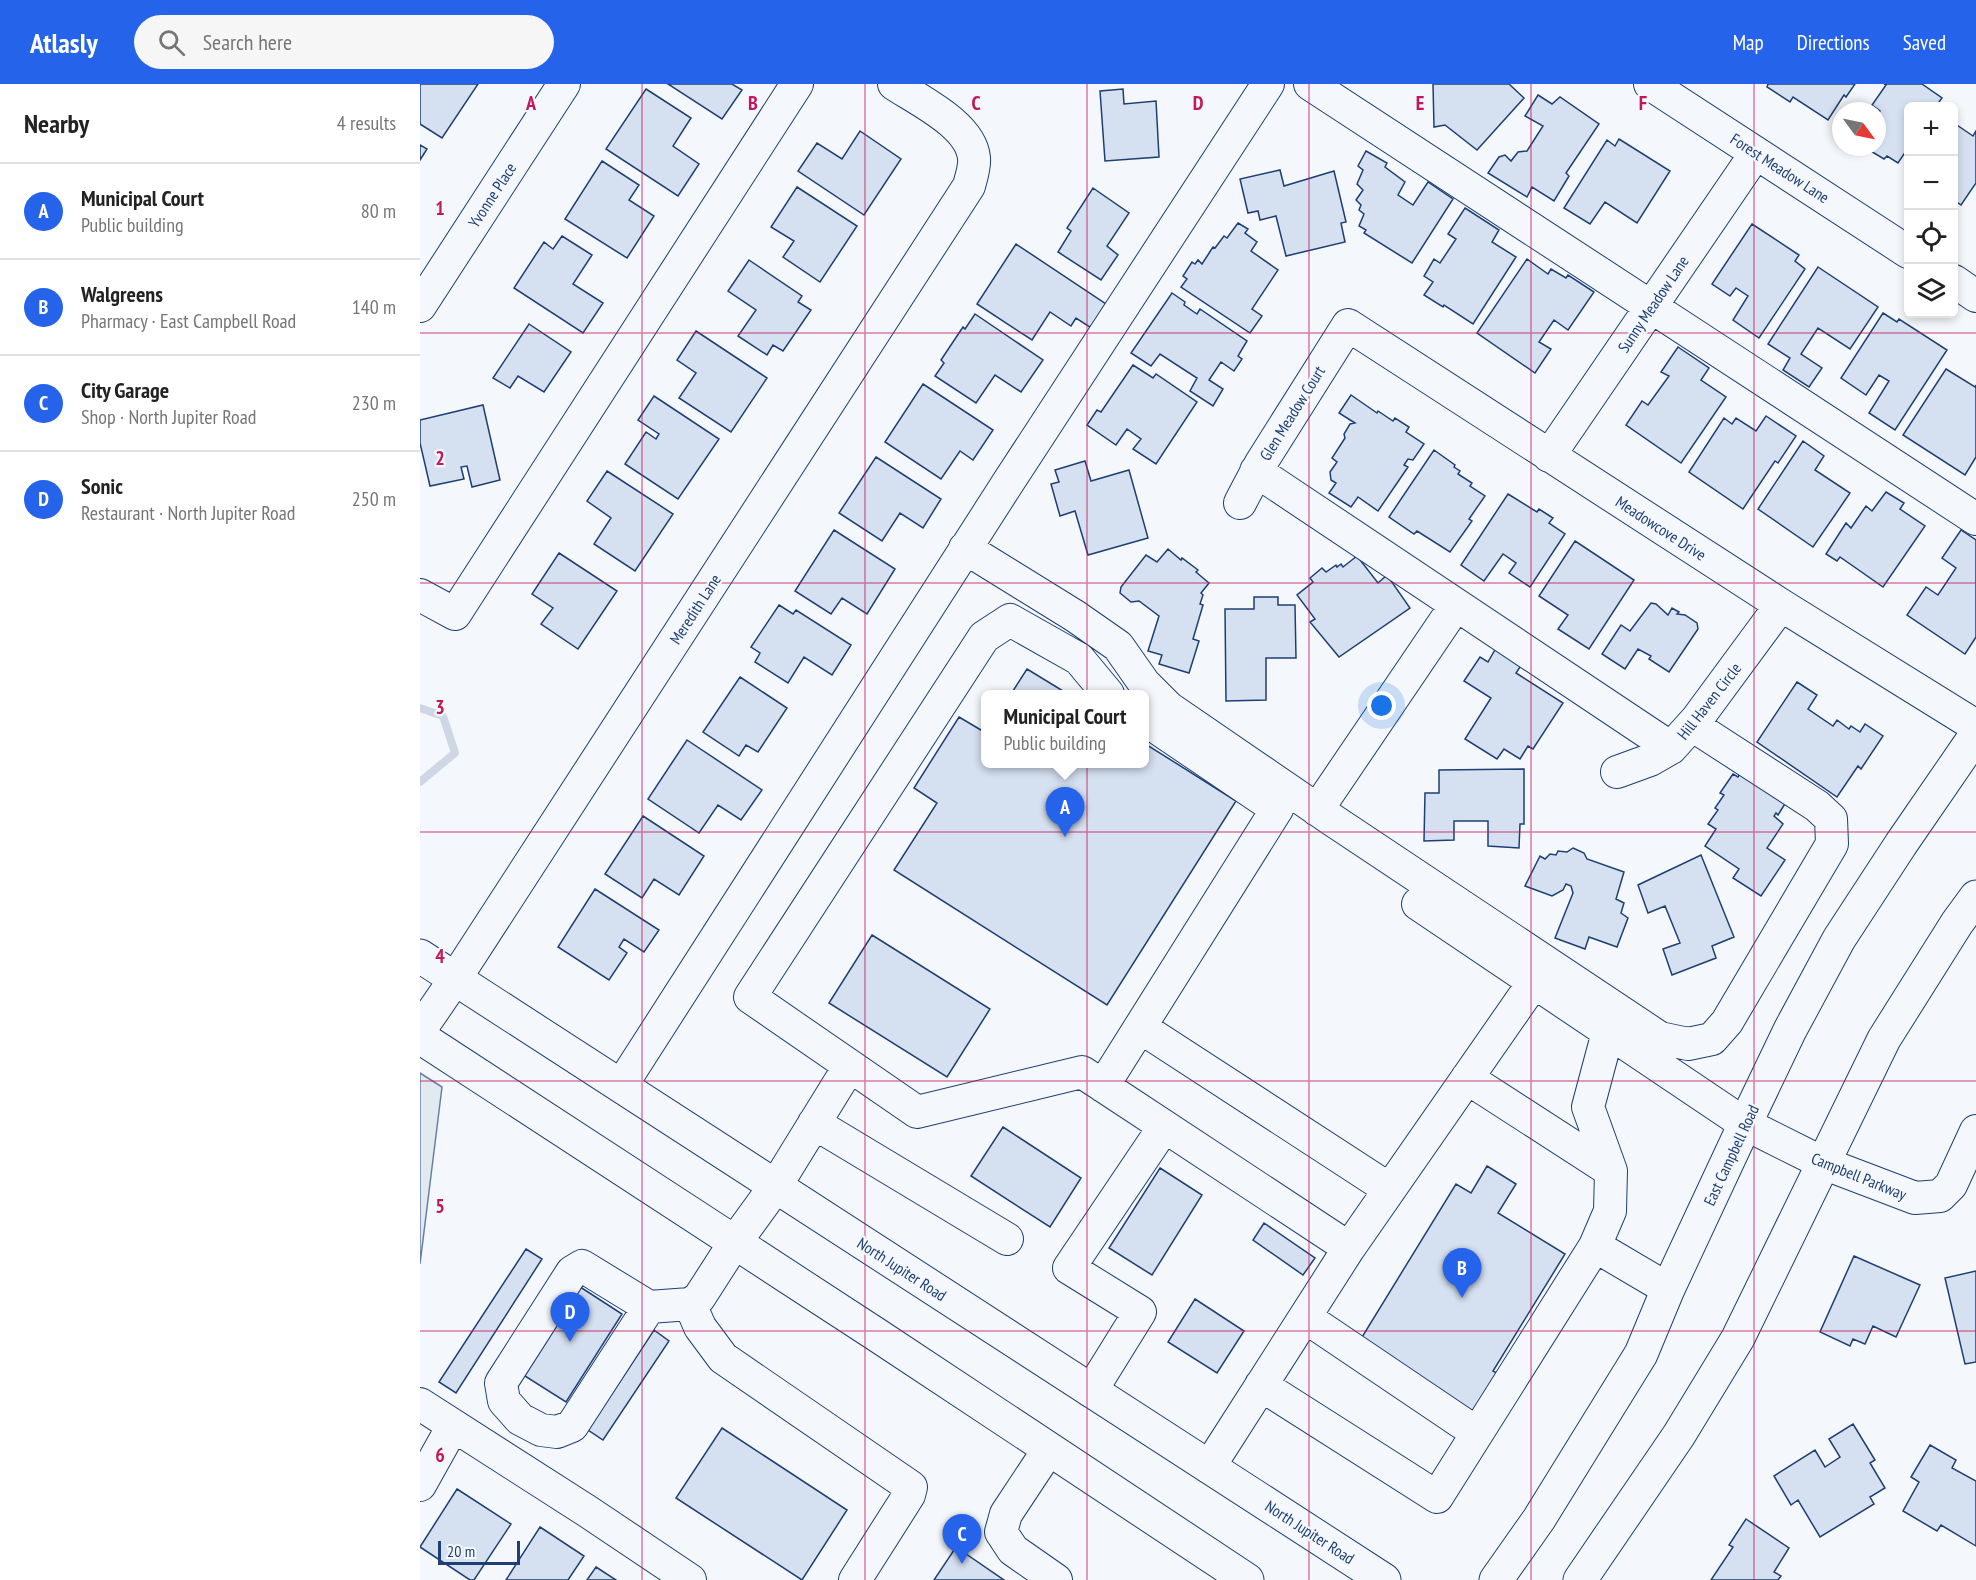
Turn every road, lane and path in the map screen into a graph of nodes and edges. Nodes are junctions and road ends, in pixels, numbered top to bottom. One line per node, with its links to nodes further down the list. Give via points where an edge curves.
1 (564, 84): 11 (street, Yvonne Place)
2 (797, 84): 19 (street, via 455,614)
3 (894, 84): 33 (street, Meredith Lane, via 966,135 974,158 969,186)
4 (1310, 84): 12 (street)
5 (1650, 84): 7 (street, Forest Meadow Lane)
6 (1259, 87): 18 (street)
7 (1756, 153): 8 (street, Forest Meadow Lane); 12 (street, Sunny Meadow Lane)
8 (1904, 249)
9 (1958, 284): 10 (street)
10 (1976, 296)
11 (420, 306)
12 (1651, 308): 14 (street, Sunny Meadow Lane); 17 (street)
13 (1348, 325): 14 (street, Meadowcove Drive); 15 (street, Glen Meadow Court)
14 (1550, 456): 21 (street, Meadowcove Drive)
15 (1256, 471): 16 (street, Glen Meadow Court); 20 (street)
16 (1240, 503)
17 (1976, 519)
18 (965, 548): 30 (street, via 1118,646 1144,683 1169,708); 41 (street)
19 (420, 595)
20 (1456, 605): 27 (street); 30 (street)
21 (1781, 605): 24 (street, Hill Haven Circle); 25 (street, Meadowcove Drive)
22 (1105, 690): 39 (street, via 1079,659 1010,620 984,637 750,997)
23 (1149, 722): 29 (street, Campbell Parkway)
24 (1692, 725): 27 (street, Hill Haven Circle); 30 (street, via 1831,819 1832,844 1727,1022 1712,1039 1688,1044 1660,1038)
25 (1976, 726)
26 (1976, 735): 44 (main road, East Campbell Road, via 1839,939)
27 (1671, 748): 28 (street, Hill Haven Circle)
28 (1617, 772)
29 (1278, 809): 34 (street, Campbell Parkway); 35 (street)
30 (1317, 810)
31 (1976, 897): 47 (main road, via 1884,1039)
32 (420, 956): 33 (main road, North Jupiter Road)
33 (455, 979): 36 (street, Meredith Lane); 41 (main road, North Jupiter Road)
34 (1534, 982): 37 (street, Campbell Parkway); 40 (street)
35 (1140, 1027): 42 (street); 50 (street)
36 (420, 1030)
37 (1608, 1032): 44 (street, Campbell Parkway); 48 (street, via 1588,1107)
38 (420, 1037): 52 (main road)
39 (849, 1067): 42 (street, via 917,1112 1082,1072); 43 (street)
40 (1467, 1078): 48 (street); 50 (street)
41 (621, 1086): 49 (main road, North Jupiter Road)
42 (1103, 1086): 45 (street)
43 (814, 1123): 49 (street); 51 (street)
44 (1745, 1124): 47 (street, Campbell Parkway); 55 (main road, East Campbell Road)
45 (1164, 1127): 54 (street); 60 (street, via 1070,1268 1140,1312)
46 (1976, 1131): 47 (street, Campbell Parkway, via 1951,1185 1940,1196 1915,1198)
47 (1822, 1163): 73 (main road, via 1737,1338 1679,1435)
48 (1611, 1171): 53 (street, via 1610,1211)
49 (775, 1187): 52 (main road); 60 (main road, North Jupiter Road)
50 (1389, 1189): 54 (street)
51 (1006, 1239)
52 (735, 1242): 56 (street, via 699,1298); 64 (main road)
53 (1595, 1246): 55 (street); 63 (street)
54 (1349, 1248): 58 (street)
55 (1668, 1289): 72 (main road, East Campbell Road, via 1641,1354 1539,1519)
56 (690, 1304): 57 (street); 69 (street, via 700,1327 723,1358 911,1487)
57 (649, 1307): 57 (street, via 572,1426 557,1432 541,1430 520,1419 504,1401 501,1383 573,1272 582,1266)
58 (1305, 1317): 59 (street); 63 (street)
59 (1261, 1385): 63 (street, via 1437,1497); 65 (street)
60 (1091, 1391): 65 (main road, North Jupiter Road)
61 (420, 1404): 62 (street)
62 (453, 1426): 66 (street); 68 (street)
63 (1477, 1433)
64 (1048, 1449): 67 (main road); 70 (street, via 1006,1514 1001,1532 1013,1550)
65 (1209, 1467): 71 (main road, North Jupiter Road)
66 (420, 1485)
67 (1230, 1575)
68 (690, 1580)
69 (855, 1580)
70 (1056, 1580)
71 (1384, 1580)
72 (1496, 1580)
73 (1580, 1580)

